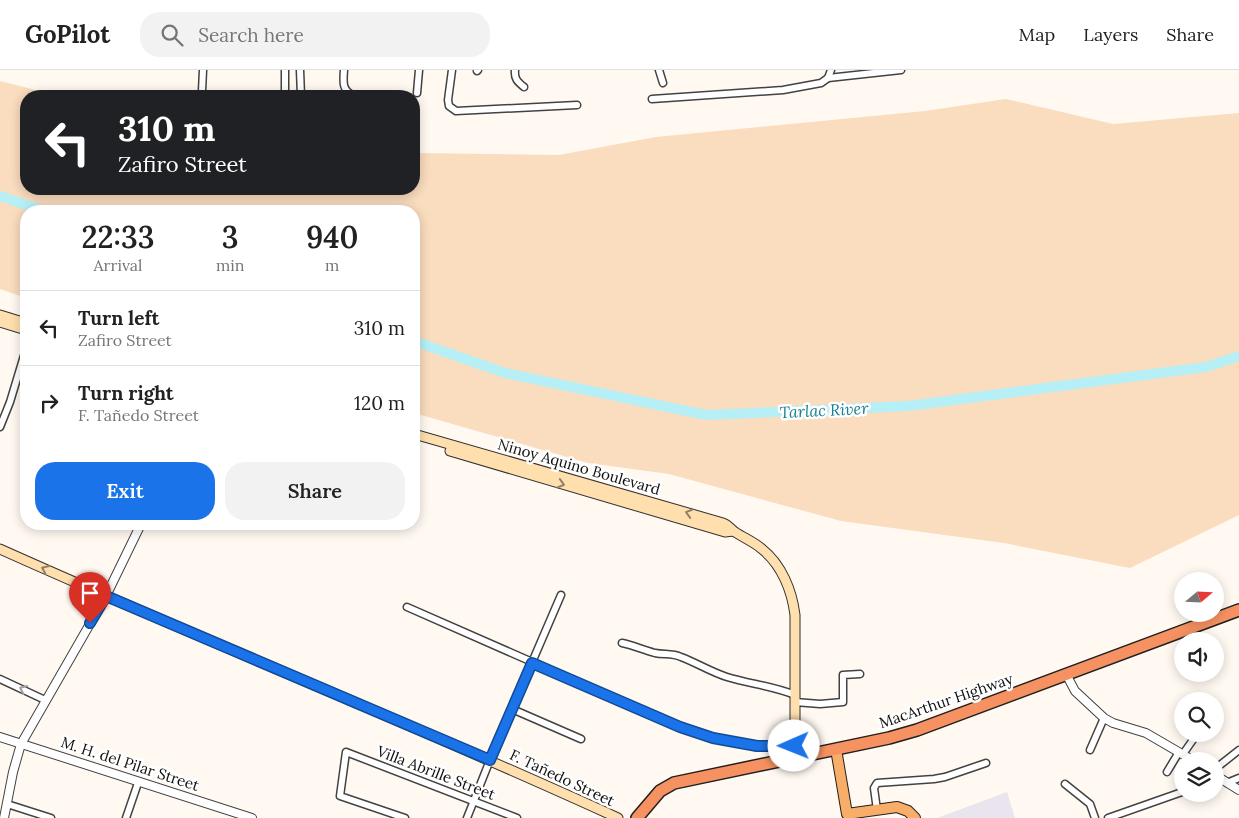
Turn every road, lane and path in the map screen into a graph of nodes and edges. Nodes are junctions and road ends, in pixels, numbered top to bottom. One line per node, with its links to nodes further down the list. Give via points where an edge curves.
1 (203, 70): 14 (street)
2 (285, 70): 15 (street)
3 (300, 70): 16 (street)
4 (344, 70): 17 (street)
5 (419, 70): 18 (street)
6 (452, 70): 20 (street, via 448,100 449,106 456,111)
7 (515, 70): 13 (street, via 517,81)
8 (659, 70): 12 (street)
9 (830, 70): 11 (street)
10 (900, 70): 11 (street)
11 (828, 78): 19 (street, via 783,90)
12 (663, 83)
13 (524, 87)
14 (202, 90)
15 (285, 90)
16 (301, 90)
17 (345, 90)
18 (417, 90)
19 (652, 99)
20 (577, 105)
21 (0, 315): 22 (main road)
22 (20, 321)
23 (0, 322): 24 (main road)
24 (20, 328)
25 (20, 369): 26 (street)
26 (0, 427)
27 (420, 436): 30 (main road, Ninoy Aquino Boulevard, one-way to 27, via 728,524)
28 (420, 442): 30 (main road, Ninoy Aquino Boulevard, one-way to 30, via 725,532)
29 (138, 530): 33 (street)
30 (733, 531): 43 (main road, Ninoy Aquino Boulevard, via 762,549 772,560 793,598)
31 (0, 549): 33 (main road, F. Tañedo Street, one-way to 31)
32 (561, 595): 39 (street)
33 (106, 596): 44 (street); 58 (main road, F. Tañedo Street)
34 (407, 607): 39 (street)
35 (1239, 610): 36 (highway, MacArthur Highway)
36 (1193, 632)
37 (1174, 640): 41 (highway, MacArthur Highway)
38 (622, 643): 43 (street, via 654,653 673,654 726,677 780,689)
39 (532, 663): 45 (street); 51 (street, via 680,727 724,741 757,746)
40 (860, 674): 43 (street, via 843,675 843,702 820,704)
41 (1066, 674): 46 (street, via 1075,692); 52 (highway, MacArthur Highway, via 917,730)
42 (0, 679): 44 (street, one-way to 42)
43 (795, 698): 51 (main road, Ninoy Aquino Boulevard)
44 (45, 700): 50 (street)
45 (512, 709): 48 (street); 58 (street)
46 (1104, 718): 53 (street); 55 (street, via 1146,733)
47 (0, 737): 50 (street, M. H. del Pilar Street)
48 (581, 739)
49 (1190, 742): 56 (street)
50 (21, 744): 66 (street, M. H. del Pilar Street); 71 (street)
51 (794, 746): 57 (main road, Ninoy Aquino Boulevard)
52 (836, 749): 57 (highway, MacArthur Highway); 73 (main road)
53 (1090, 750)
54 (1239, 750): 61 (street)
55 (1179, 752)
56 (1182, 752)
57 (795, 758): 82 (highway, MacArthur Highway, via 674,783 660,791)
58 (490, 760): 70 (street); 81 (main road, F. Tañedo Street)
59 (986, 762): 72 (street, via 945,777 877,783 874,785)
60 (1174, 762): 62 (street)
61 (1224, 762)
62 (1167, 772)
63 (1239, 778): 64 (street)
64 (1224, 779)
65 (1224, 781): 68 (street)
66 (138, 783): 76 (street); 77 (street, M. H. del Pilar Street)
67 (1065, 784): 84 (street, via 1090,804)
68 (1239, 790)
69 (1174, 795): 85 (street)
70 (474, 801): 78 (street, Villa Abrille Street, via 346,752 340,796); 79 (street); 80 (street, Villa Abrille Street)
71 (7, 804): 74 (street); 75 (street)
72 (877, 810): 73 (main road); 83 (main road, via 897,807)
73 (847, 816)
74 (4, 818)
75 (52, 818)
76 (126, 818)
77 (252, 818)
78 (405, 818)
79 (467, 818)
80 (517, 818)
81 (618, 818)
82 (638, 818)
83 (915, 818)
84 (1095, 818)
85 (1108, 818)

